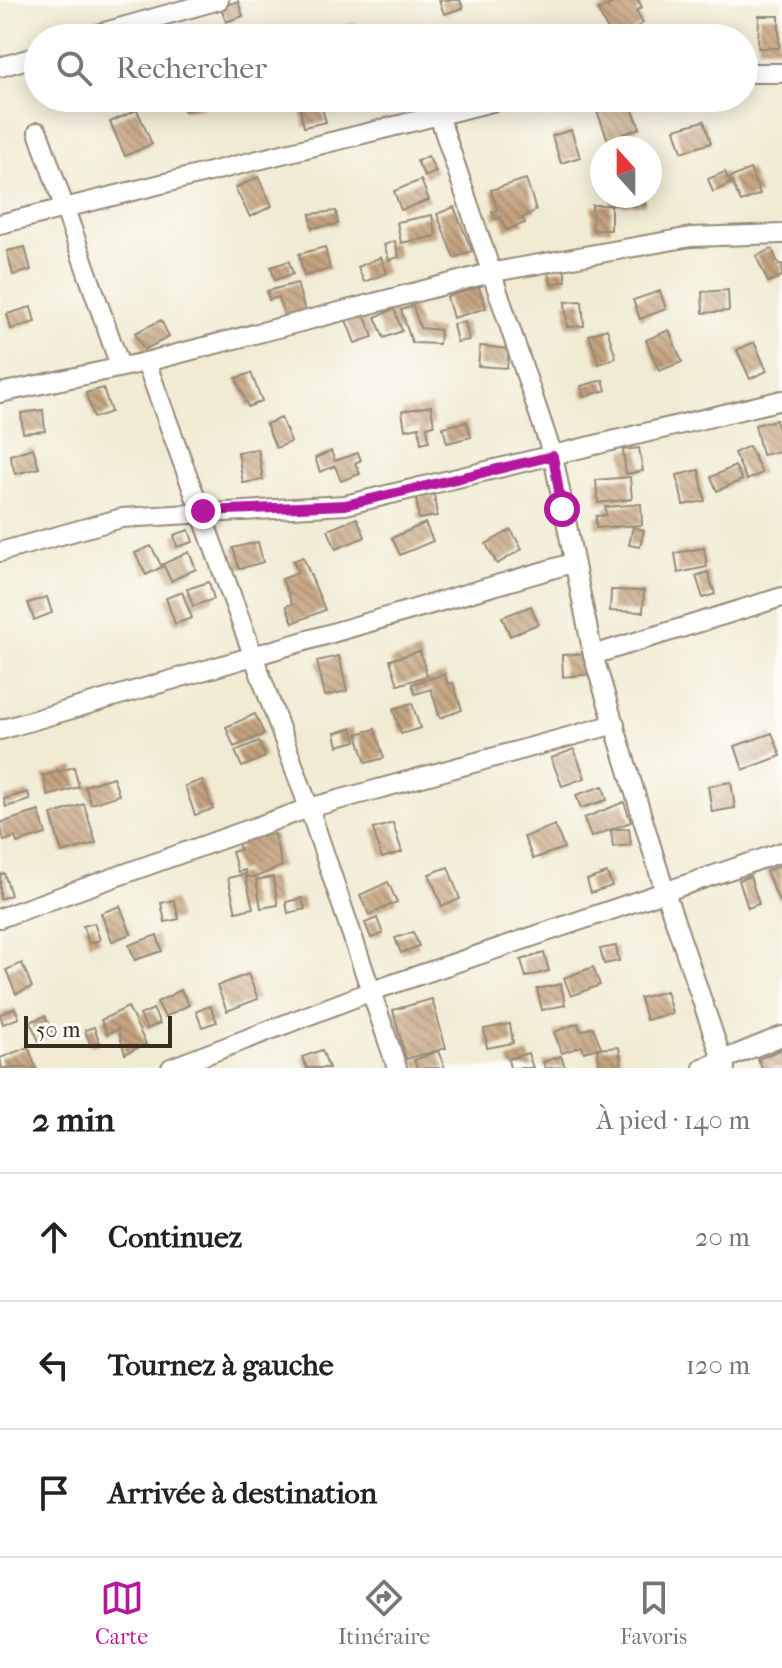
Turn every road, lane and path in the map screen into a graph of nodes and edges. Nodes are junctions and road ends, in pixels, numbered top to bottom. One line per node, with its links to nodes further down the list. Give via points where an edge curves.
1 (219, 0): 2 (street)
2 (133, 24)
3 (24, 60): 4 (street)
4 (0, 67)
5 (758, 73): 6 (street)
6 (782, 73)
7 (443, 112): 8 (street)
8 (438, 113): 10 (street); 13 (street)
9 (38, 132): 10 (street)
10 (65, 208): 11 (street); 15 (street)
11 (0, 224)
12 (782, 234): 13 (street, via 691,237)
13 (494, 272): 14 (street); 18 (street)
14 (146, 362): 15 (street); 19 (street)
15 (120, 366): 16 (street)
16 (0, 393)
17 (782, 400): 18 (street)
18 (553, 456): 19 (street, via 345,505); 21 (street)
19 (203, 511): 20 (street, via 122,518); 24 (street)
20 (0, 552)
21 (572, 563): 23 (street); 24 (street)
22 (782, 597): 23 (street)
23 (593, 655): 25 (street)
24 (255, 657): 26 (street); 27 (street)
25 (615, 724): 27 (street); 29 (street)
26 (0, 730)
27 (309, 808): 30 (street); 31 (street)
28 (782, 852): 29 (street)
29 (665, 892): 31 (street); 33 (street)
30 (0, 918)
31 (372, 991): 34 (street); 35 (street)
32 (782, 1036): 33 (street)
33 (724, 1064): 36 (street)
34 (171, 1068)
35 (397, 1068)
36 (703, 1068)

